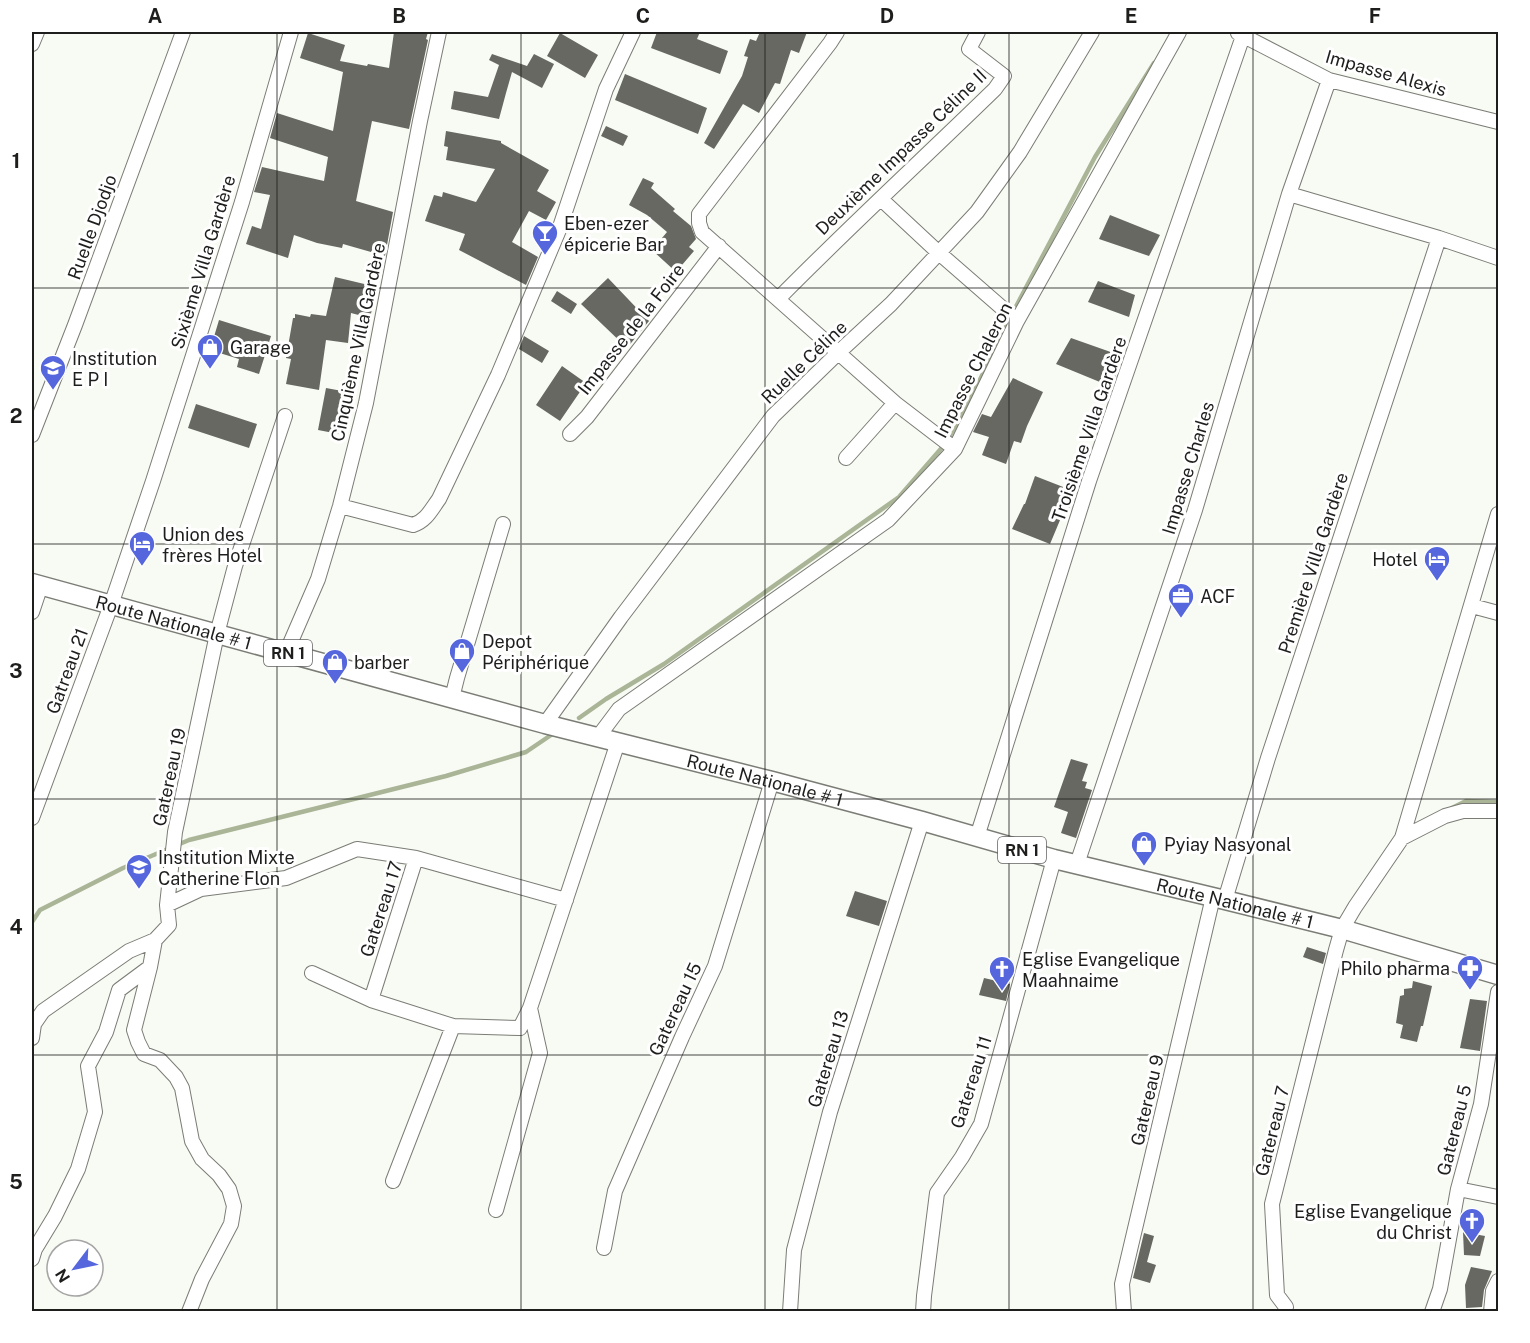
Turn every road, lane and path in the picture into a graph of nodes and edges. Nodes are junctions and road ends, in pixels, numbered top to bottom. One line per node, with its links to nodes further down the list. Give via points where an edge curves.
1 (37, 32): 11 (street)
2 (183, 32): 26 (street, Ruelle Djodjo)
3 (291, 32): 33 (street, Sixième Villa Gardère, via 238,213)
4 (439, 32): 29 (street, Cinquième Villa Gardère, via 366,403)
5 (633, 32): 29 (street, via 606,89 542,271 439,499 427,517 413,525)
6 (837, 32): 17 (street, via 699,214 702,232)
7 (978, 32): 15 (street, Deuxième Impasse Céline II, via 969,49 1004,76)
8 (1092, 32): 18 (street, Ruelle Céline, via 1020,152 977,212)
9 (1179, 32): 21 (street, Impasse Chaleron)
10 (1239, 34): 12 (street, Impasse Alexis); 47 (street, Troisième Villa Gardère, via 1089,481)
11 (32, 44)
12 (1329, 80): 13 (street, Impasse Alexis); 14 (street, Impasse Charles)
13 (1498, 122)
14 (1289, 194): 16 (street); 51 (street, Impasse Charles, via 1195,510)
15 (881, 199): 18 (street); 20 (street, Deuxième Impasse Céline II)
16 (1439, 238): 19 (street); 52 (street, Première Villa Gardère)
17 (719, 246): 20 (street); 25 (street, Impasse de la Foire)
18 (939, 253): 21 (street); 22 (street, Ruelle Céline)
19 (1498, 258)
20 (778, 298): 22 (street)
21 (1017, 321): 27 (street, Impasse Chaleron)
22 (839, 352): 23 (street); 40 (street, Ruelle Céline, via 773,416)
23 (895, 403): 27 (street); 28 (street)
24 (285, 416): 37 (street, Gatereau 19)
25 (570, 434)
26 (32, 435)
27 (955, 449): 41 (street, Impasse Chaleron, via 888,520 619,709)
28 (846, 458)
29 (340, 506): 38 (street, Cinquième Villa Gardère, via 318,579)
30 (1498, 514): 34 (street)
31 (503, 524): 39 (street)
32 (36, 584): 33 (main road, Route Nationale # 1 / RN 1); 35 (street)
33 (111, 605): 37 (main road, Route Nationale # 1 / RN 1); 45 (street, Gatreau 21)
34 (1472, 606): 36 (street); 48 (street)
35 (32, 612)
36 (1498, 614)
37 (217, 634): 38 (main road, Route Nationale # 1 / RN 1); 54 (street, Gatereau 19, via 175,831)
38 (286, 652): 39 (main road, Route Nationale # 1 / RN 1)
39 (452, 698): 40 (main road, Route Nationale # 1 / RN 1)
40 (545, 724): 41 (main road, Route Nationale # 1 / RN 1)
41 (598, 737): 42 (main road, Route Nationale # 1 / RN 1)
42 (618, 742): 43 (main road, Route Nationale # 1 / RN 1); 53 (street)
43 (772, 781): 46 (main road, Route Nationale # 1 / RN 1); 69 (street, Gatereau 15, via 715,966 615,1191)
44 (1498, 811): 48 (street, via 1463,811 1445,816)
45 (32, 818)
46 (922, 821): 47 (main road, Route Nationale # 1 / RN 1); 74 (street, Gatereau 13, via 830,1112 794,1250)
47 (977, 837): 50 (main road, Route Nationale # 1 / RN 1)
48 (1402, 838): 55 (street, Gatereau 7)
49 (416, 858): 53 (street); 54 (street, Gatereau 17, via 357,849 286,878 201,889); 61 (street, Gatereau 17)
50 (1054, 860): 51 (main road, Route Nationale # 1 / RN 1); 75 (street, Gatereau 11, via 981,1124 937,1192)
51 (1077, 864): 52 (main road, Route Nationale # 1 / RN 1)
52 (1219, 898): 55 (main road, Route Nationale # 1 / RN 1); 76 (street, Gatereau 9, via 1122,1284)
53 (566, 900): 62 (street)
54 (167, 905): 56 (street, Gatereau 19, via 169,925)
55 (1342, 929): 59 (main road, Route Nationale # 1 / RN 1); 72 (street, Gatereau 7, via 1272,1204 1277,1295)
56 (155, 940): 57 (street, Gatereau 19); 64 (street, via 129,951 43,1011 34,1024)
57 (150, 967): 70 (street, via 119,990 106,1032 88,1066 95,1112 78,1169); 73 (street, Gatereau 19, via 134,1030 138,1042 144,1053 160,1060 176,1077 182,1088 192,1141 202,1159 229,1189 234,1206 231,1224 201,1279)
58 (312, 973): 61 (street)
59 (1498, 975)
60 (1498, 992): 66 (street, Gatereau 5, via 1481,1104)
61 (371, 1000): 63 (street)
62 (530, 1008): 63 (street, via 520,1028); 68 (street, via 540,1053)
63 (453, 1026): 65 (street)
64 (32, 1038)
65 (393, 1181)
66 (1458, 1189): 67 (street); 77 (street, Gatereau 5, via 1440,1289)
67 (1498, 1197)
68 (496, 1210)
69 (604, 1248)
70 (32, 1260)
71 (1498, 1281): 78 (street)
72 (1286, 1307)
73 (189, 1311)
74 (790, 1311)
75 (923, 1311)
76 (1124, 1311)
77 (1432, 1311)
78 (1491, 1311)

